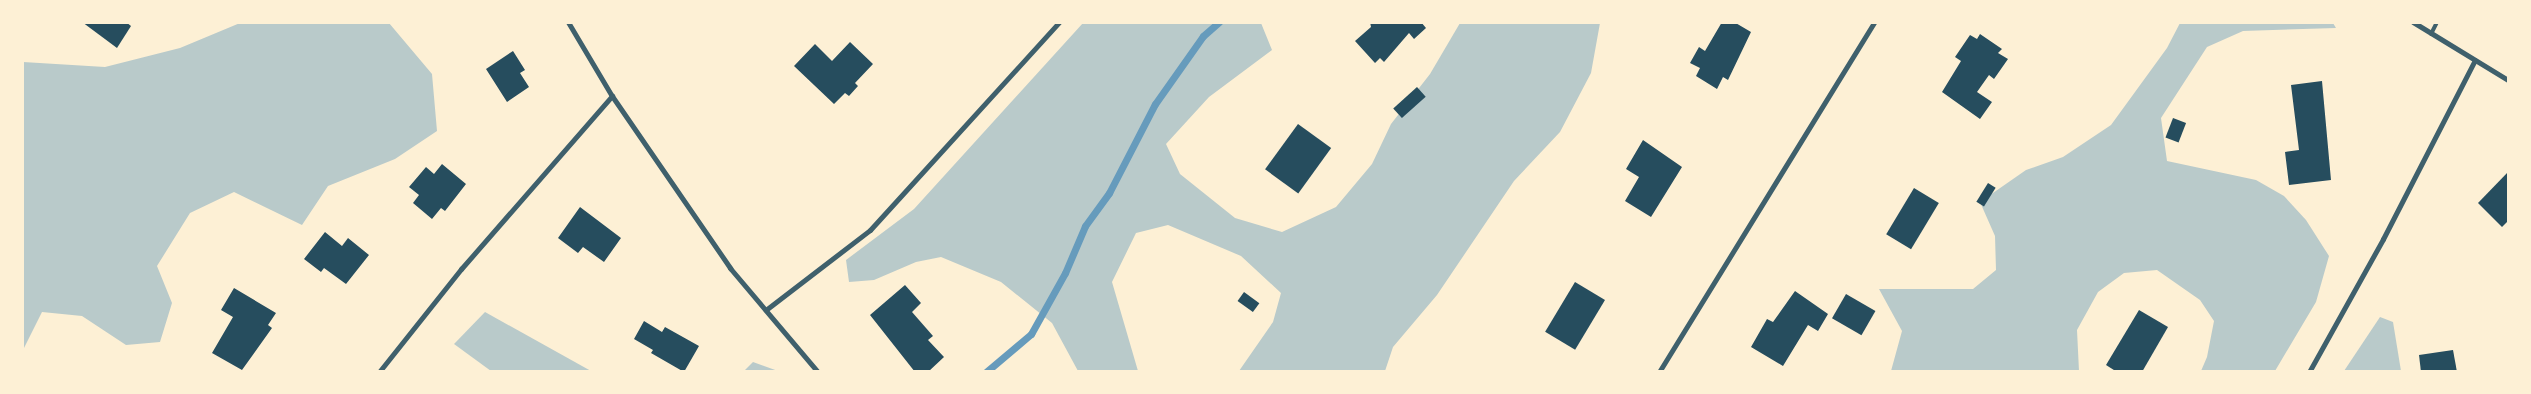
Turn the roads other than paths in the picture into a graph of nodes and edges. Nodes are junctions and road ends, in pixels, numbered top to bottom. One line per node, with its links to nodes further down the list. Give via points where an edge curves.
1 (568, 22): 9 (street)
2 (1059, 22): 10 (street, via 870,230)
3 (1874, 22): 13 (street)
4 (2414, 22): 6 (street)
5 (2437, 22): 6 (lane)
6 (2432, 34): 7 (street)
7 (2475, 60): 8 (street); 14 (street)
8 (2508, 80)
9 (612, 96): 10 (street, via 730,268); 11 (street, via 455,276)
10 (767, 309): 12 (street)
11 (378, 372)
12 (818, 372)
13 (1660, 372)
14 (2309, 372)

